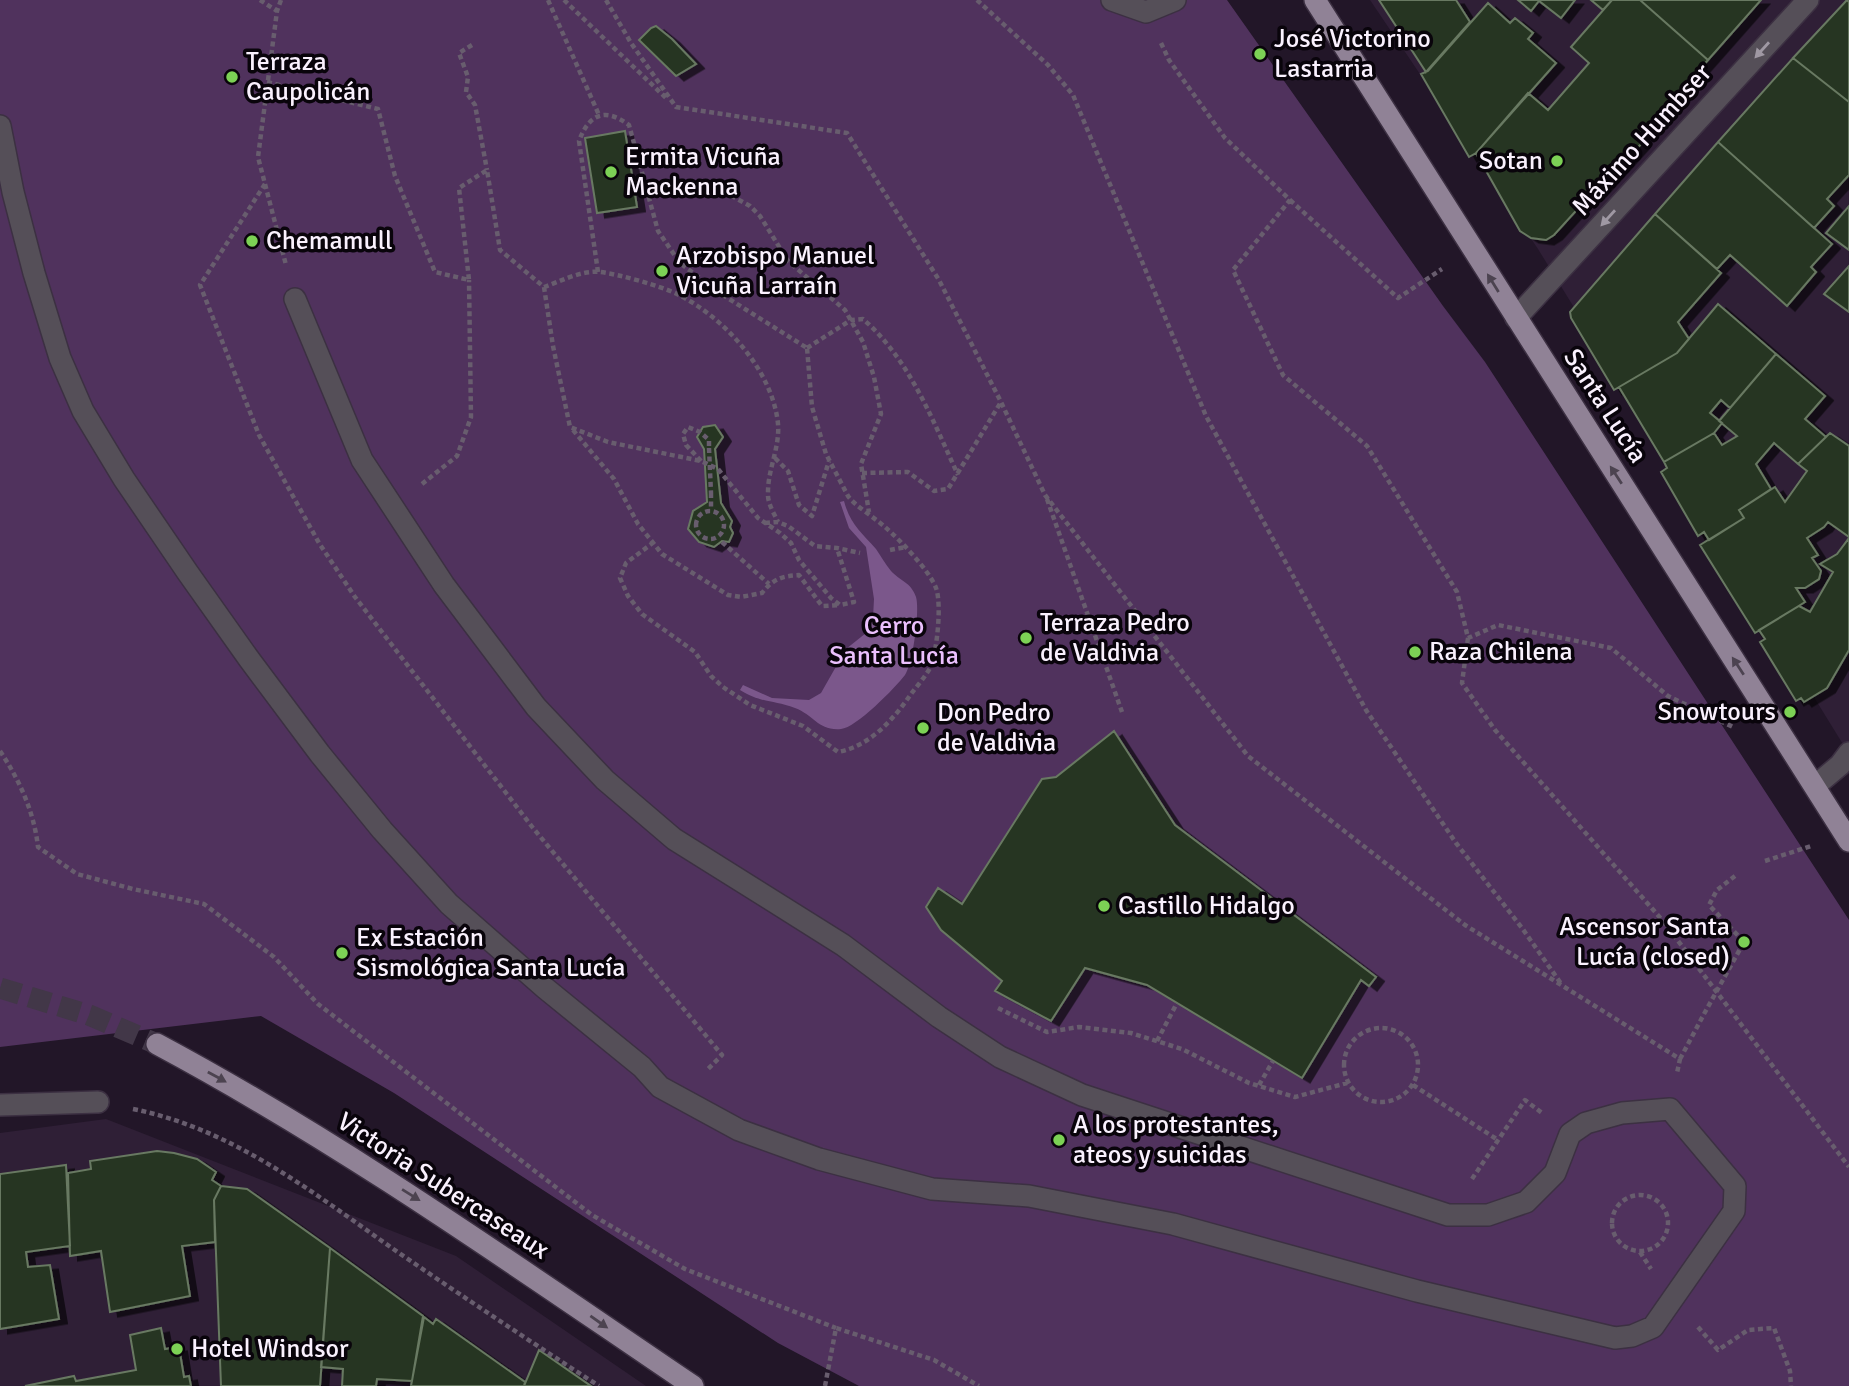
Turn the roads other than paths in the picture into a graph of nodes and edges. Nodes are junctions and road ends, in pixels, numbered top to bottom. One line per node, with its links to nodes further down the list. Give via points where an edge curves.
1 (1112, 0): 2 (street, via 1146,12)
2 (1175, 0)
3 (1315, 0): 7 (main road, Santa Lucía, one-way to 3)
4 (1808, 0): 7 (street, Máximo Humbser, one-way to 7)
5 (0, 126): 6 (street, via 13,192 60,358 83,411 188,573 320,754 441,895 660,1087 739,1130 932,1189 1030,1196 1173,1224 1417,1291 1615,1338 1653,1327 1734,1211 1735,1186 1670,1109 1622,1113 1586,1123 1570,1134 1555,1173 1526,1202 1488,1215 1448,1215 1082,1095 990,1050 843,945 674,839 605,780 528,696 444,585 362,460)
6 (295, 299)
7 (1516, 318): 9 (main road, Santa Lucía, one-way to 7)
8 (1849, 753): 9 (street)
9 (1815, 786): 10 (main road, Santa Lucía)
10 (1847, 838)
11 (156, 1044): 14 (main road, Victoria Subercaseaux, one-way to 14, via 454,1223)
12 (99, 1102): 13 (street)
13 (0, 1105)
14 (693, 1386)

